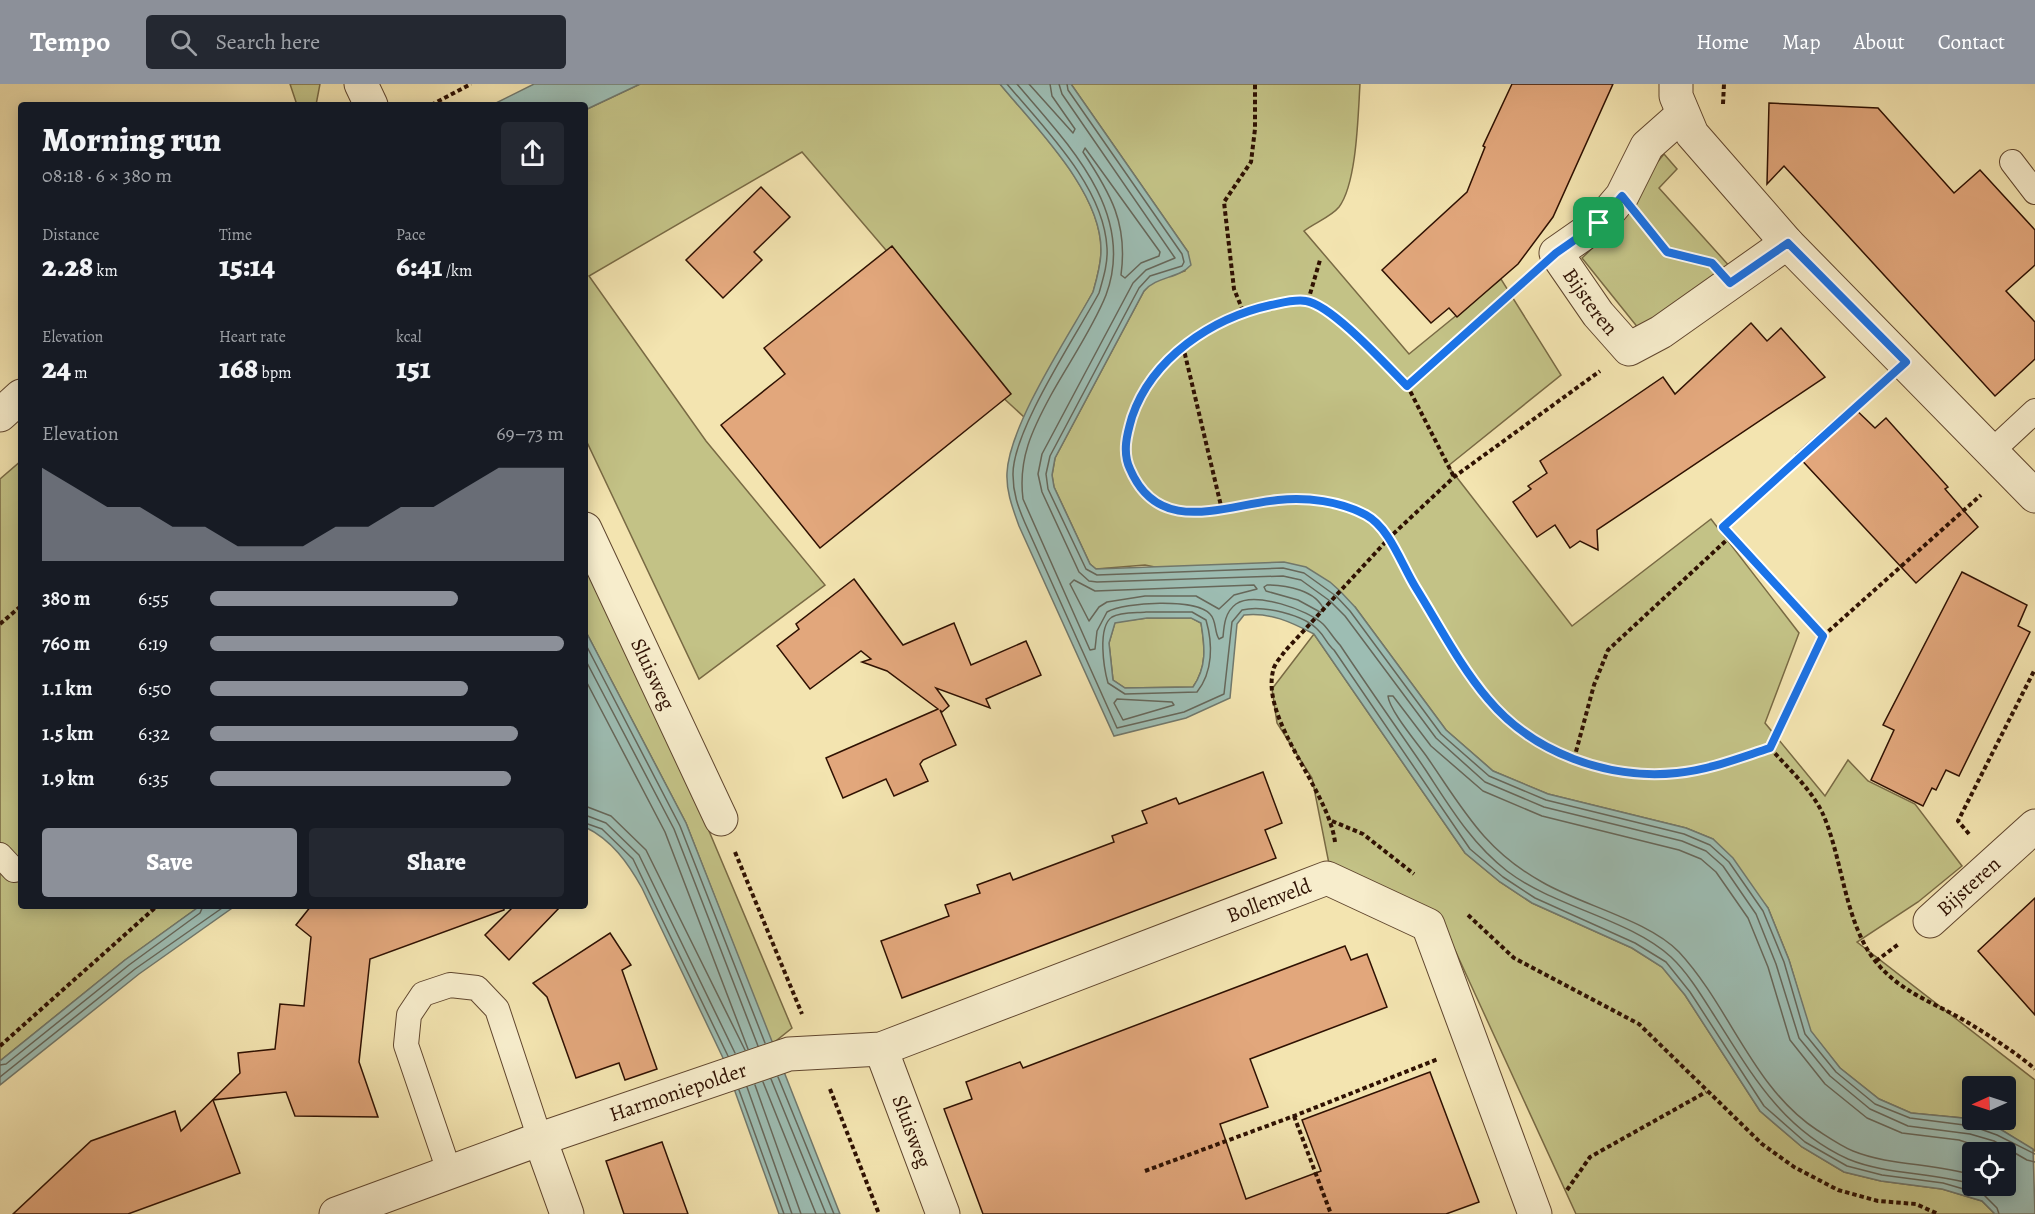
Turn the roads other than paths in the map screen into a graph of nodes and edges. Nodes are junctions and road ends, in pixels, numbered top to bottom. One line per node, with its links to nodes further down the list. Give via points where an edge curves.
1 (1676, 84): 2 (street)
2 (1682, 115): 5 (street, via 1692,135); 5 (street, Bijsteren, via 1647,146 1622,196 1599,223 1556,253 1598,314 1629,349 1661,332)
3 (2012, 162): 4 (lane)
4 (2035, 192)
5 (1788, 243): 9 (street)
6 (18, 399): 8 (street)
7 (2035, 411): 9 (lane)
8 (0, 415)
9 (2001, 460): 10 (street)
10 (2035, 496)
11 (588, 535): 12 (street, Sluisweg)
12 (721, 819)
13 (2035, 826): 14 (street, Bijsteren)
14 (1930, 921)
15 (881, 1049): 16 (street, Bollenveld); 21 (street, Sluisweg); 22 (street, Bollenveld, via 1327,878 1428,925)
16 (803, 1053): 17 (street, Harmoniepolder)
17 (540, 1139): 18 (street, Harmoniepolder); 18 (lane, via 497,1009 477,988 450,985 423,994 409,1015 406,1045); 20 (street)
18 (449, 1171): 19 (street, Harmoniepolder)
19 (336, 1214)
20 (567, 1214)
21 (943, 1214)
22 (1535, 1214)

